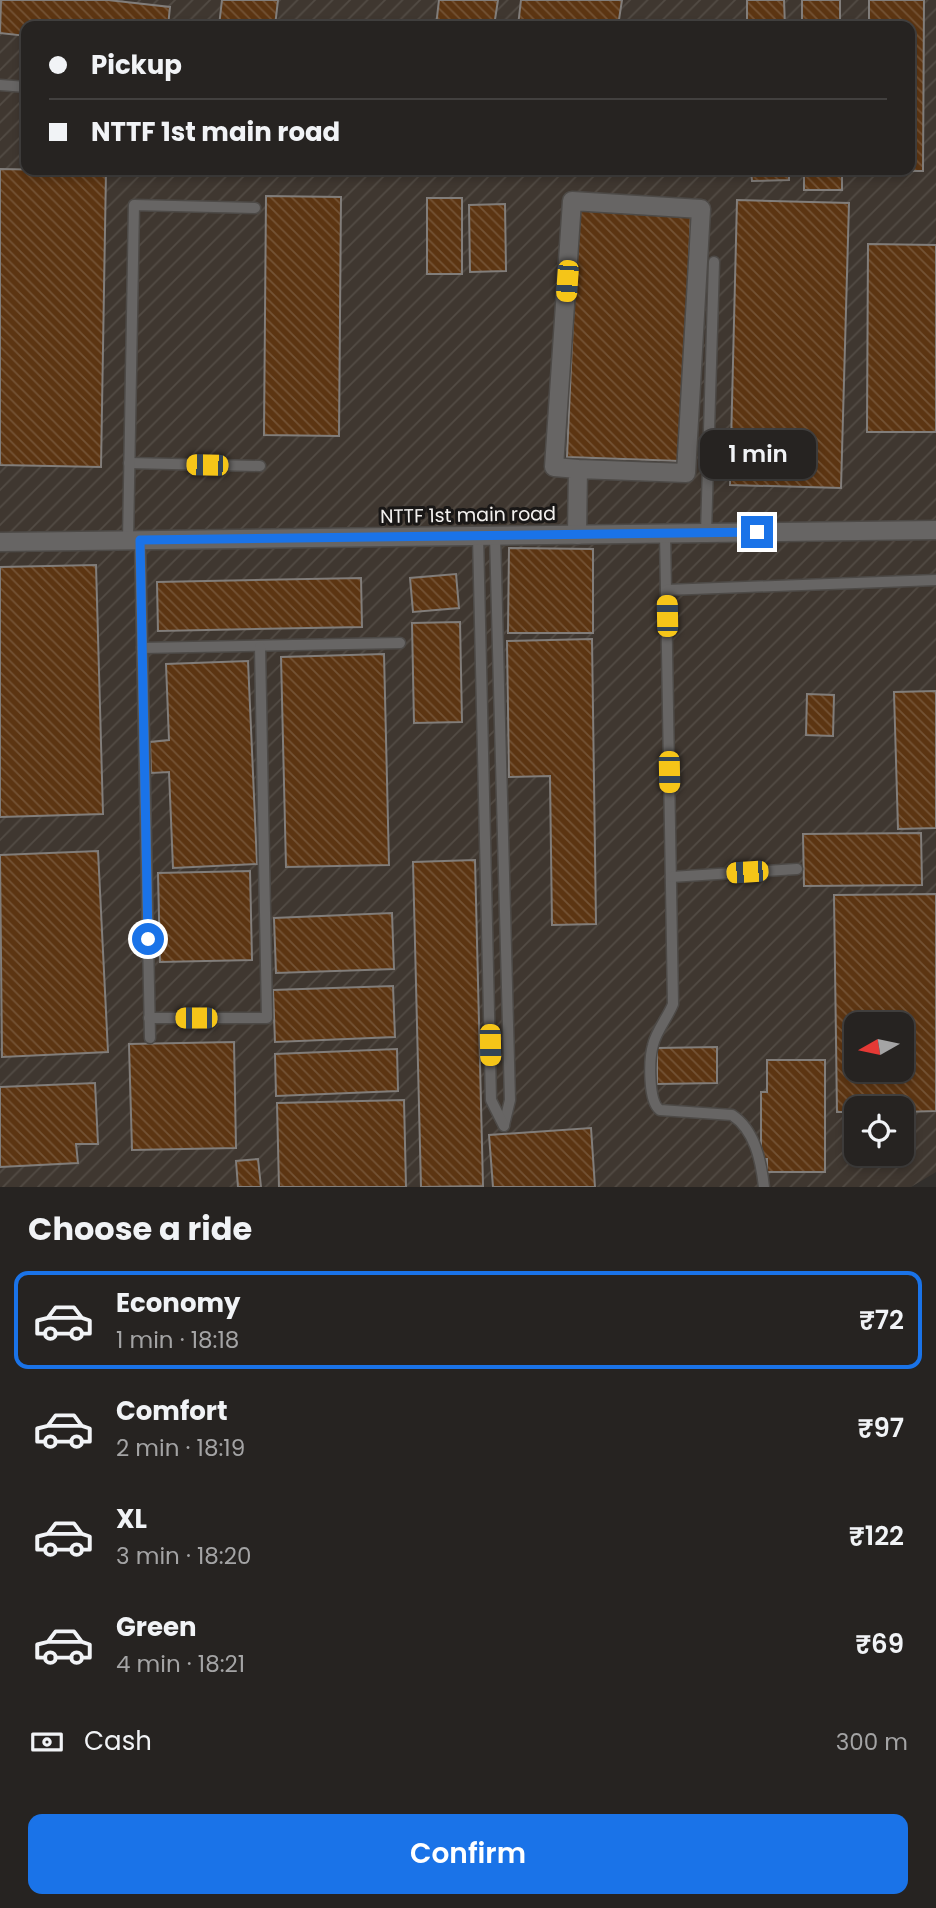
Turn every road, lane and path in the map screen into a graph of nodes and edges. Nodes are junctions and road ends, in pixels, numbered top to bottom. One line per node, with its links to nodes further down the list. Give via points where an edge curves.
1 (0, 85): 2 (lane)
2 (21, 87)
3 (255, 208): 5 (lane, via 134,205)
4 (713, 262): 10 (lane)
5 (129, 463): 6 (lane); 13 (lane)
6 (260, 466)
7 (578, 468): 7 (street, via 686,473 701,209 572,201 554,467); 11 (street)
8 (936, 530): 10 (street, NTTF 1st main road)
9 (666, 533): 10 (street, NTTF 1st main road); 11 (street, NTTF 1st main road); 16 (lane)
10 (706, 533)
11 (576, 534): 12 (street, NTTF 1st main road)
12 (486, 536): 12 (lane, via 510,1100 504,1126 491,1100); 13 (street, NTTF 1st main road)
13 (134, 540): 14 (street, NTTF 1st main road); 19 (lane)
14 (0, 542)
15 (936, 580): 16 (lane)
16 (666, 590): 21 (lane)
17 (400, 643): 18 (lane)
18 (260, 647): 19 (lane); 22 (lane, via 267,1018)
19 (142, 648): 22 (lane)
20 (797, 869): 21 (lane)
21 (671, 877): 24 (lane, via 673,1004 653,1044 651,1098 660,1110 733,1115 742,1122 752,1137)
22 (149, 1018): 23 (lane)
23 (150, 1038)
24 (764, 1187)

